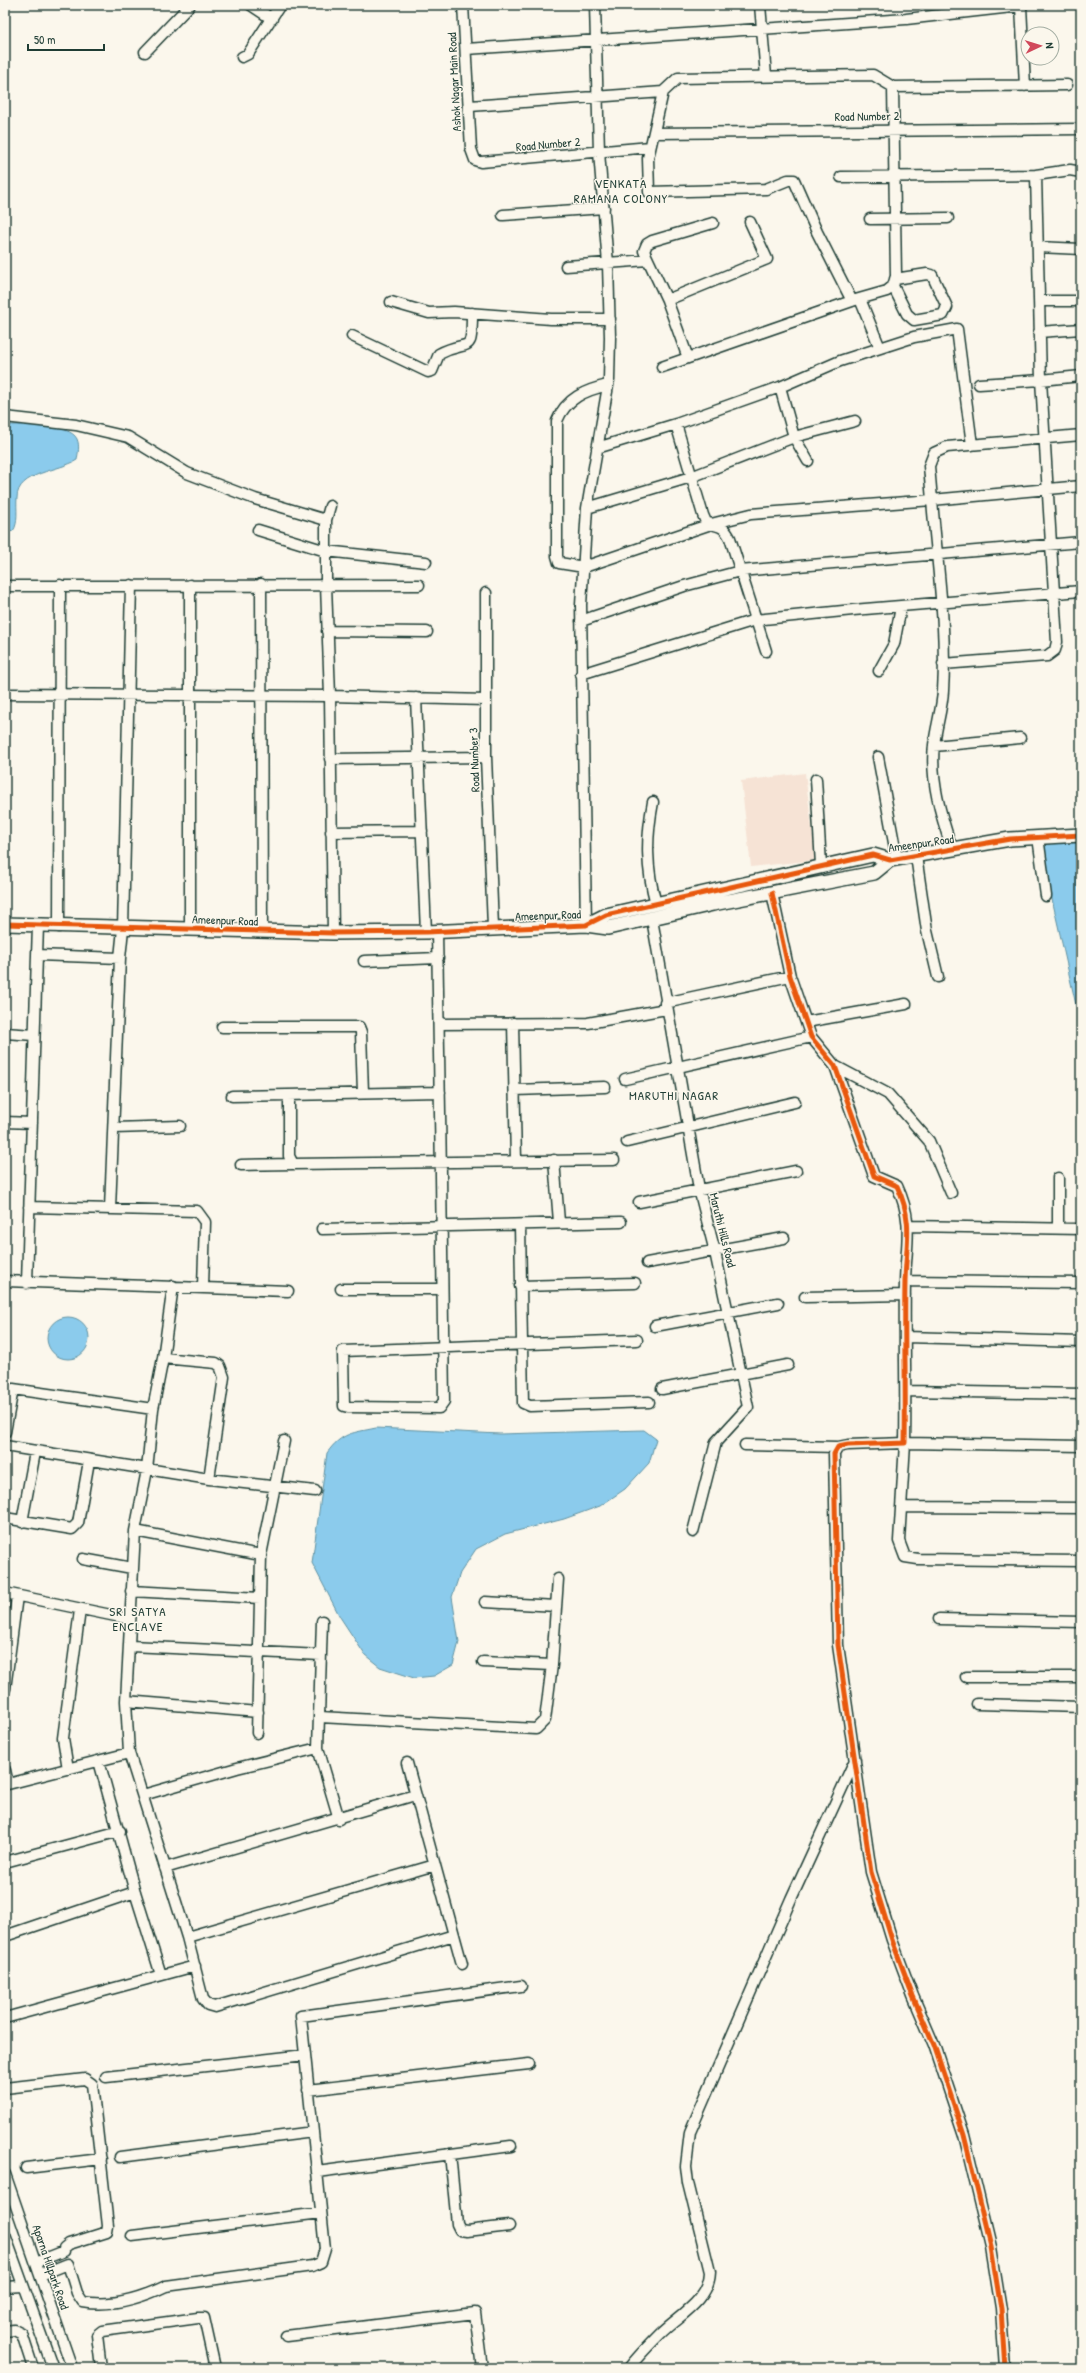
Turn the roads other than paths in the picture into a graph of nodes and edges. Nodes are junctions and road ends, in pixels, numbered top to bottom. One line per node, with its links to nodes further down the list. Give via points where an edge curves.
1 (190, 5): 12 (street)
2 (251, 5): 8 (street)
3 (280, 5): 8 (street)
4 (463, 5): 11 (street, Ashok Nagar Main Road)
5 (595, 5): 10 (street)
6 (760, 5): 9 (street)
7 (1021, 5): 9 (street, via 906,20); 16 (street)
8 (272, 19): 13 (street, via 248,54)
9 (762, 29): 10 (street); 14 (street)
10 (596, 40): 11 (street); 19 (street)
11 (466, 49): 20 (street, Ashok Nagar Main Road)
12 (144, 52)
13 (242, 57)
14 (766, 76): 17 (street, via 873,74); 18 (street, via 678,78)
15 (1068, 85): 16 (street)
16 (1025, 86): 17 (street)
17 (893, 87): 21 (street)
18 (663, 92): 19 (street); 23 (street)
19 (598, 95): 20 (street); 25 (street)
20 (470, 106): 26 (street, Ashok Nagar Main Road)
21 (893, 129): 22 (street, Road Number 2); 23 (street, Road Number 2); 28 (street)
22 (1081, 129)
23 (654, 132): 24 (street)
24 (650, 147): 25 (street, Road Number 2); 45 (street, via 648,189 652,192 766,189 794,180 816,232)
25 (599, 152): 26 (street, Road Number 2, via 481,162); 31 (street)
26 (473, 157)
27 (1081, 172): 29 (street, via 1070,170)
28 (893, 175): 29 (street); 30 (street); 33 (street)
29 (1036, 175): 38 (street)
30 (840, 177)
31 (604, 208): 32 (street); 41 (street)
32 (503, 215)
33 (894, 218): 34 (street); 35 (street); 43 (street)
34 (948, 218)
35 (870, 219)
36 (750, 222): 44 (street, via 767,260)
37 (713, 223): 40 (street, via 652,241 647,244 644,251)
38 (1038, 247): 39 (street); 46 (street)
39 (1081, 249)
40 (648, 260): 41 (street); 44 (street)
41 (608, 264): 42 (street); 50 (street)
42 (566, 266)
43 (894, 283): 43 (street, via 927,274 932,275 947,311 943,315 914,320 907,314); 45 (street, via 887,291)
44 (667, 300): 55 (street)
45 (856, 300): 54 (street); 55 (street)
46 (1040, 301): 47 (street); 52 (street)
47 (1081, 301)
48 (390, 302): 49 (street, via 422,312)
49 (472, 313): 50 (street, via 551,319); 53 (street, via 472,337 469,343 464,348 439,354 432,371 428,372)
50 (610, 319): 60 (street)
51 (1081, 329): 52 (street)
52 (1039, 332): 58 (street)
53 (352, 336)
54 (880, 348): 61 (street, via 840,361); 68 (street, via 914,337 957,328)
55 (688, 358): 56 (street)
56 (662, 367)
57 (1081, 376): 58 (street)
58 (1040, 380): 59 (street); 67 (street)
59 (979, 384)
60 (608, 385): 69 (street); 85 (street, via 590,389 573,398 561,412 558,421 557,556 563,566)
61 (780, 387): 64 (street); 66 (street)
62 (5, 417): 77 (street, via 76,425 128,437 187,473 255,499)
63 (855, 421): 66 (street)
64 (676, 424): 69 (street); 71 (street)
65 (1081, 434): 67 (street)
66 (794, 437): 70 (street); 71 (street)
67 (1043, 438): 68 (street); 73 (street)
68 (972, 445): 74 (street, via 947,447 934,454 929,466)
69 (597, 448): 76 (street)
70 (808, 461)
71 (691, 477): 76 (street); 78 (street, via 703,515 706,522)
72 (1081, 486): 73 (street)
73 (1046, 489): 74 (street); 81 (street)
74 (932, 500): 78 (street, via 751,514); 83 (street)
75 (330, 506): 77 (street)
76 (587, 508): 85 (street)
77 (326, 520): 82 (street)
78 (711, 524): 85 (street); 86 (street, via 725,529)
79 (258, 530): 82 (street)
80 (1081, 542): 81 (street)
81 (1051, 544): 83 (street); 96 (street)
82 (326, 552): 84 (street); 93 (street)
83 (936, 554): 86 (street); 97 (street)
84 (426, 562)
85 (584, 567): 100 (street)
86 (740, 571): 99 (street); 100 (street, via 684,586)
87 (261, 584): 90 (street); 93 (street); 111 (street)
88 (60, 585): 89 (street); 92 (street); 108 (street)
89 (131, 585): 90 (street); 110 (street)
90 (190, 585): 109 (street)
91 (419, 585): 93 (street)
92 (5, 586)
93 (326, 586): 101 (street)
94 (1081, 591): 96 (street)
95 (486, 593): 114 (street, Road Number 3)
96 (1055, 593): 97 (street); 104 (street, via 1057,642 1054,650 1047,656)
97 (942, 604): 98 (street); 104 (street)
98 (901, 607): 99 (street); 105 (street, via 894,644)
99 (755, 620): 103 (street); 106 (street)
100 (581, 621): 106 (street)
101 (327, 631): 102 (street); 112 (street)
102 (427, 632)
103 (766, 651)
104 (943, 664): 116 (street, via 943,691)
105 (879, 671)
106 (581, 674): 137 (street)
107 (5, 694): 108 (street)
108 (60, 694): 110 (street); 139 (street)
109 (191, 694): 110 (street); 111 (street); 142 (street)
110 (128, 695): 141 (street)
111 (261, 696): 112 (street); 143 (street)
112 (330, 696): 113 (street); 120 (street)
113 (416, 698): 114 (street); 117 (street)
114 (485, 700): 118 (street, Road Number 3)
115 (1020, 738): 116 (street)
116 (934, 746): 127 (street, via 934,776 940,814)
117 (418, 757): 118 (street); 120 (street); 123 (street)
118 (486, 757): 140 (street, Road Number 3)
119 (878, 757): 129 (street)
120 (330, 758): 124 (street)
121 (816, 779): 130 (street)
122 (653, 802): 134 (street, via 648,850 649,879)
123 (422, 831): 124 (street); 144 (street)
124 (331, 832): 145 (street)
125 (1080, 832): 126 (street, Ameenpur Road)
126 (1038, 837): 127 (street, Ameenpur Road); 133 (street)
127 (952, 849): 128 (street, Ameenpur Road)
128 (916, 856): 129 (street, Ameenpur Road); 151 (street, via 927,932)
129 (894, 859): 130 (street, Ameenpur Road, via 873,855); 131 (street, via 874,873)
130 (816, 866): 131 (street); 134 (street, Ameenpur Road)
131 (814, 884): 132 (street)
132 (772, 893): 135 (street); 150 (street)
133 (1046, 896)
134 (656, 904): 137 (street, Ameenpur Road, via 606,915)
135 (652, 919): 137 (street, via 608,928); 153 (street, Maruthi Hills Road)
136 (5, 924): 138 (street, Ameenpur Road)
137 (586, 925): 140 (street, Ameenpur Road)
138 (38, 926): 139 (street, Ameenpur Road); 146 (street)
139 (59, 927): 141 (street, Ameenpur Road)
140 (493, 927): 144 (street, Ameenpur Road)
141 (124, 929): 142 (street, Ameenpur Road); 147 (street)
142 (190, 929): 143 (street, Ameenpur Road)
143 (262, 932): 145 (street, Ameenpur Road)
144 (432, 932): 145 (street, Ameenpur Road); 148 (street)
145 (333, 933)
146 (37, 955): 147 (street); 159 (street)
147 (120, 958): 175 (street)
148 (438, 958): 149 (street); 156 (street)
149 (364, 961)
150 (790, 976): 153 (street); 154 (street)
151 (938, 977)
152 (906, 1004): 154 (street)
153 (666, 1006): 155 (street, via 588,1023); 162 (street, Maruthi Hills Road)
154 (806, 1022): 160 (street)
155 (513, 1023): 156 (street); 165 (street)
156 (439, 1024): 166 (street)
157 (222, 1027): 167 (street, via 359,1027)
158 (5, 1033): 159 (street)
159 (34, 1035): 172 (street)
160 (811, 1036): 161 (street); 162 (street)
161 (835, 1066): 186 (street, via 888,1094 929,1141); 193 (street, via 874,1176 897,1186 904,1202)
162 (677, 1067): 163 (street); 174 (street, Maruthi Hills Road)
163 (625, 1079)
164 (605, 1087): 165 (street)
165 (515, 1090): 180 (street)
166 (440, 1092): 167 (street); 179 (street)
167 (362, 1094): 169 (street)
168 (232, 1096): 169 (street)
169 (289, 1096): 181 (street, via 289,1156)
170 (794, 1102): 174 (street)
171 (5, 1122): 172 (street)
172 (32, 1123): 188 (street)
173 (180, 1126): 175 (street)
174 (689, 1127): 176 (street); 185 (street, Maruthi Hills Road)
175 (114, 1128): 189 (street)
176 (627, 1142)
177 (554, 1160): 178 (street); 180 (street); 190 (street)
178 (614, 1160)
179 (441, 1161): 180 (street); 181 (street, via 302,1166); 194 (street)
180 (516, 1161)
181 (293, 1164): 182 (street)
182 (240, 1165)
183 (796, 1171): 185 (street)
184 (1058, 1178): 196 (street)
185 (699, 1189): 187 (street); 199 (street, Maruthi Hills Road)
186 (951, 1193)
187 (639, 1202)
188 (29, 1207): 189 (street); 204 (street)
189 (110, 1209): 208 (street, via 197,1211 205,1222)
190 (559, 1222): 191 (street); 192 (street)
191 (621, 1222)
192 (520, 1225): 194 (street); 207 (street)
193 (909, 1226): 196 (street); 201 (street)
194 (442, 1227): 195 (street); 209 (street)
195 (322, 1229)
196 (1058, 1229): 197 (street)
197 (1081, 1229)
198 (784, 1238): 199 (street)
199 (716, 1252): 200 (street); 215 (street, Maruthi Hills Road)
200 (647, 1263)
201 (905, 1280): 205 (street); 212 (street)
202 (5, 1282): 204 (street)
203 (635, 1282): 207 (street)
204 (27, 1283): 206 (street)
205 (1081, 1283)
206 (173, 1286): 208 (street); 222 (street)
207 (520, 1286): 220 (street)
208 (203, 1287): 211 (street)
209 (442, 1289): 210 (street); 221 (street)
210 (341, 1290)
211 (288, 1291)
212 (905, 1295): 213 (street); 217 (street)
213 (805, 1297)
214 (778, 1303): 215 (street)
215 (729, 1314): 216 (street); 224 (street, Maruthi Hills Road)
216 (655, 1326)
217 (906, 1337): 219 (street); 226 (street)
218 (637, 1340): 220 (street)
219 (1081, 1342)
220 (521, 1344): 221 (street); 228 (street, via 522,1400 526,1405)
221 (443, 1347): 221 (street, via 444,1401 439,1408 344,1406 343,1351)
222 (163, 1358): 229 (street); 240 (street, via 216,1363 223,1372)
223 (788, 1365): 224 (street)
224 (743, 1373): 225 (street); 248 (street, Maruthi Hills Road, via 748,1407 716,1442)
225 (662, 1389)
226 (906, 1391): 227 (street); 232 (street)
227 (1081, 1394)
228 (649, 1402)
229 (153, 1409): 230 (street, via 13,1389); 239 (street)
230 (5, 1432)
231 (284, 1441): 241 (street)
232 (905, 1442): 235 (street); 236 (street, via 848,1444); 243 (street)
233 (745, 1445): 236 (street)
234 (5, 1446): 237 (street)
235 (1081, 1446)
236 (838, 1447): 282 (street, via 834,1454 838,1645)
237 (35, 1452): 238 (street); 246 (street)
238 (89, 1461): 239 (street); 246 (street, via 78,1524 72,1529 61,1529)
239 (147, 1470): 240 (street); 247 (street)
240 (209, 1479): 241 (street)
241 (275, 1485): 242 (street); 249 (street)
242 (315, 1491)
243 (901, 1507): 244 (street); 251 (street, via 899,1541 905,1557)
244 (1081, 1508)
245 (5, 1518): 246 (street)
246 (22, 1522)
247 (135, 1531): 249 (street); 252 (street)
248 (693, 1532)
249 (260, 1554): 257 (street)
250 (83, 1559): 252 (street)
251 (1081, 1561)
252 (132, 1568): 254 (street)
253 (558, 1579): 259 (street)
254 (131, 1591): 257 (street); 261 (street)
255 (5, 1593): 256 (street)
256 (17, 1596): 260 (street); 272 (street)
257 (260, 1598): 266 (street)
258 (485, 1602): 259 (street)
259 (556, 1606): 269 (street)
260 (80, 1610): 261 (street); 284 (street, via 63,1738)
261 (130, 1619): 265 (street)
262 (939, 1619): 264 (street)
263 (322, 1621): 267 (street)
264 (1081, 1622)
265 (131, 1646): 266 (street); 273 (street)
266 (260, 1651): 267 (street); 276 (street)
267 (321, 1655): 277 (street)
268 (483, 1662): 269 (street)
269 (552, 1665): 277 (street, via 545,1720 536,1730)
270 (966, 1677): 271 (street)
271 (1081, 1677)
272 (5, 1689)
273 (126, 1701): 276 (street); 280 (street)
274 (978, 1704): 275 (street)
275 (1081, 1707)
276 (258, 1712): 278 (street)
277 (320, 1717): 279 (street)
278 (257, 1733)
279 (318, 1748): 287 (street); 289 (street)
280 (129, 1753): 281 (street); 287 (street)
281 (99, 1760): 284 (street); 290 (street)
282 (855, 1760): 333 (street, via 791,1899 690,2132 686,2166 710,2272 706,2291 691,2308 660,2333); 334 (street, via 871,1872 897,1954 934,2045 964,2135 991,2247)
283 (408, 1763): 288 (street)
284 (68, 1769): 286 (street)
285 (5, 1770): 286 (street)
286 (6, 1785)
287 (143, 1795): 293 (street)
288 (415, 1795): 289 (street); 292 (street)
289 (338, 1818): 293 (street)
290 (120, 1831): 291 (street); 294 (street)
291 (5, 1862)
292 (435, 1865): 295 (street); 297 (street)
293 (165, 1868): 297 (street)
294 (135, 1892): 296 (street); 300 (street)
295 (454, 1935): 298 (street); 299 (street, via 215,2007 208,2005 203,1999)
296 (5, 1936)
297 (187, 1937): 299 (street)
298 (462, 1964)
299 (195, 1966): 300 (street)
300 (161, 1975): 302 (street)
301 (521, 1986): 303 (street, via 300,2016)
302 (5, 2018)
303 (305, 2055): 305 (street); 307 (street)
304 (529, 2064): 307 (street)
305 (106, 2077)
306 (5, 2088): 312 (street, via 89,2080 92,2084)
307 (308, 2090): 308 (street)
308 (313, 2132): 311 (street); 314 (street)
309 (511, 2146): 310 (street)
310 (450, 2154): 314 (street); 317 (street, via 457,2224 460,2230)
311 (120, 2157)
312 (101, 2159): 313 (street); 321 (street, via 107,2232 69,2244 64,2251)
313 (26, 2168)
314 (317, 2172): 316 (street)
315 (5, 2175): 321 (street, Aparna Hillpark Road)
316 (321, 2212): 319 (street); 322 (street, via 325,2248 321,2262 312,2266 166,2286 146,2296 97,2304 83,2302 68,2264)
317 (509, 2226)
318 (5, 2235): 320 (street)
319 (132, 2236)
320 (9, 2262): 323 (street)
321 (36, 2262): 322 (street, Aparna Hillpark Road)
322 (40, 2275): 329 (street, Aparna Hillpark Road)
323 (22, 2286): 324 (street); 328 (street)
324 (5, 2287)
325 (5, 2331): 327 (street, via 14,2330 22,2334)
326 (286, 2336): 332 (street, via 475,2313)
327 (33, 2368)
328 (53, 2368)
329 (72, 2368)
330 (102, 2368): 331 (street, via 96,2335 102,2331 204,2318)
331 (215, 2368)
332 (482, 2368)
333 (629, 2368)
334 (1005, 2368)

